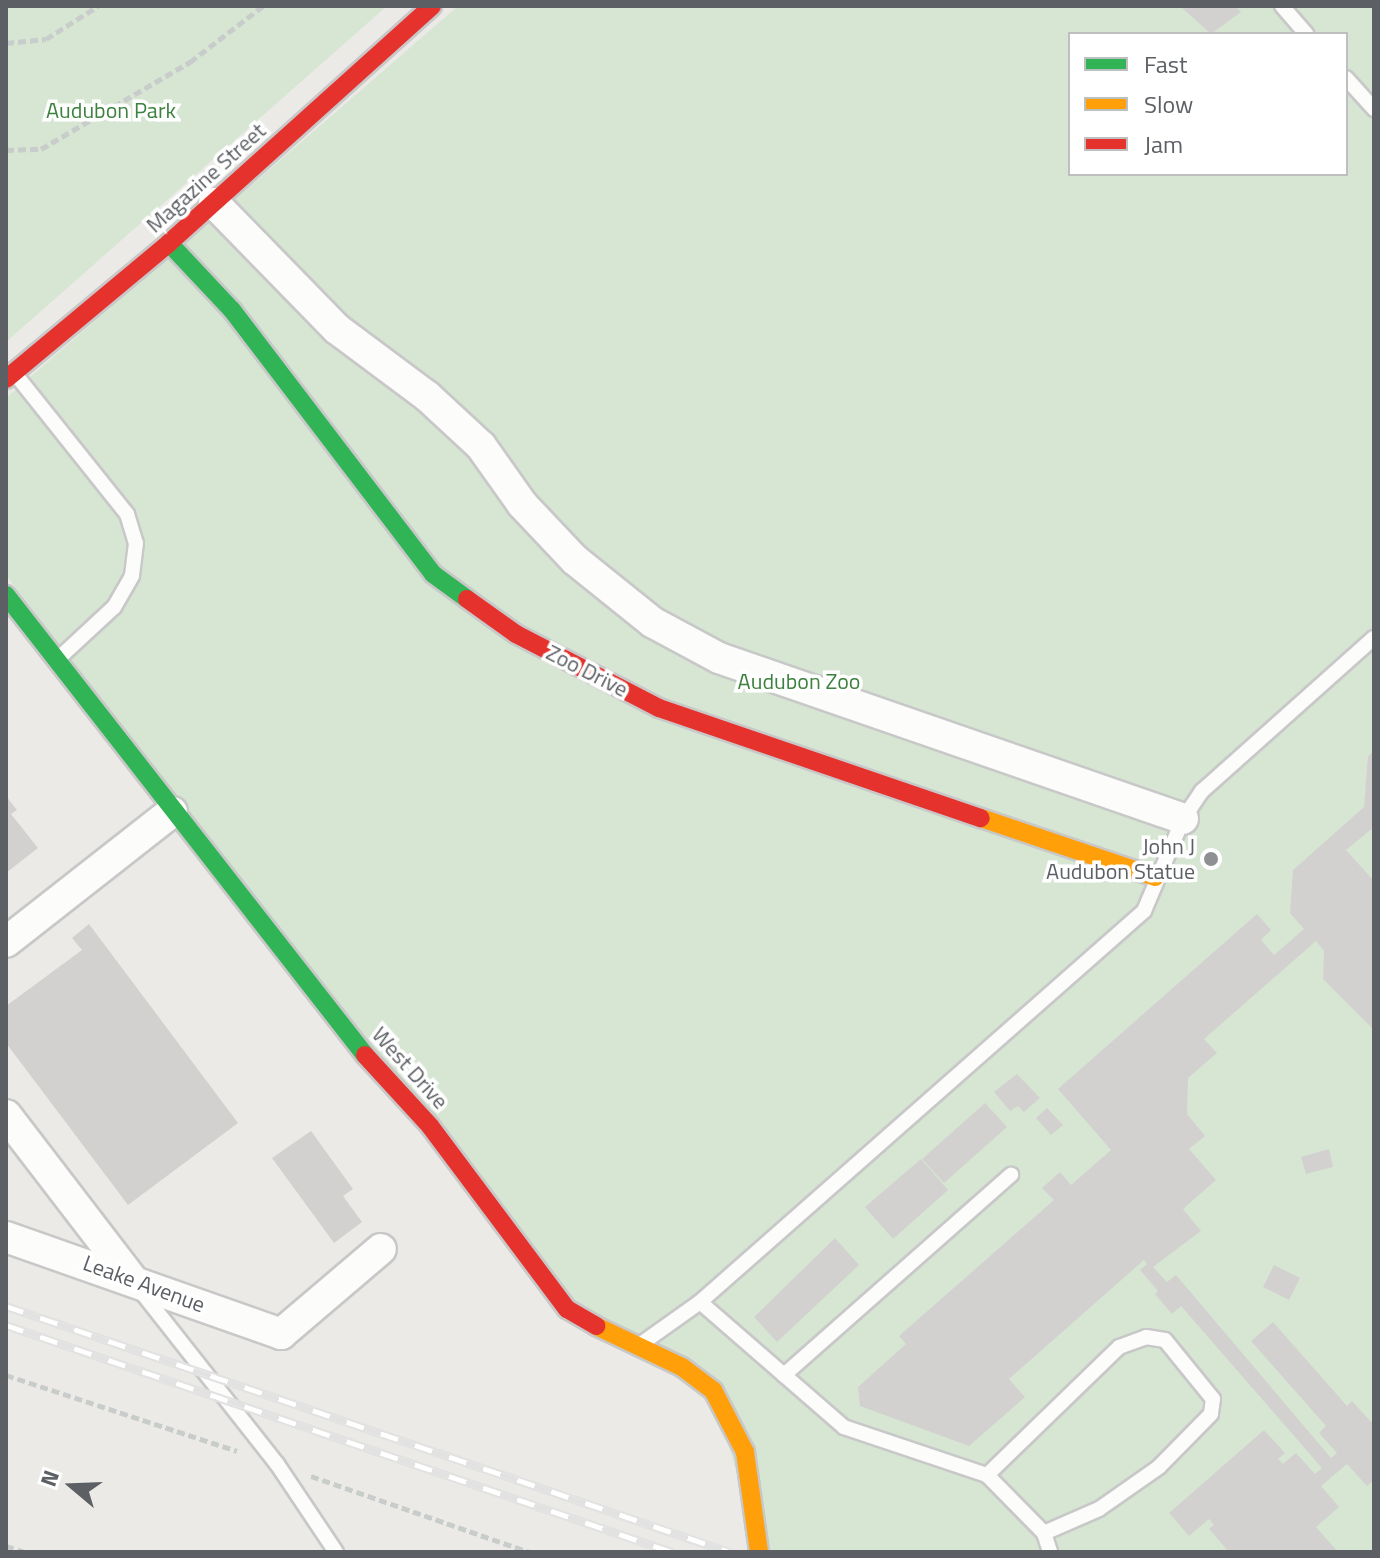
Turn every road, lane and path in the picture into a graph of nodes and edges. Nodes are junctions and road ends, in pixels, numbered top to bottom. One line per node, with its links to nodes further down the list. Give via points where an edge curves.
1 (98, 6): 6 (path, via 46,39)
2 (263, 6): 9 (path, via 190,62 41,149)
3 (432, 6): 10 (street, Magazine Street)
4 (1282, 6): 5 (lane)
5 (1304, 32)
6 (6, 43)
7 (1348, 80): 8 (lane)
8 (1374, 109)
9 (6, 150)
10 (214, 203): 11 (street, Magazine Street); 17 (street, via 337,329 427,396 481,446 522,504 575,560 652,622 719,658)
11 (169, 243): 12 (street, Magazine Street); 18 (street, Zoo Drive, via 232,310 433,574 516,634 659,708)
12 (10, 376): 15 (lane, via 127,514 136,543 132,576 114,607)
13 (6, 595): 15 (street, West Drive)
14 (1374, 638): 17 (lane, via 1202,791)
15 (57, 660): 16 (street, West Drive)
16 (172, 812): 19 (street); 26 (street, West Drive, via 346,1034 430,1126 567,1309)
17 (1183, 819): 18 (lane)
18 (1155, 877): 25 (lane, via 1144,911)
19 (6, 942)
20 (6, 1115): 24 (street)
21 (1011, 1175): 27 (lane)
22 (6, 1237): 24 (street, Leake Avenue)
23 (381, 1249): 24 (street, Leake Avenue, via 281,1334)
24 (131, 1278): 32 (lane, via 277,1464)
25 (700, 1302): 26 (lane); 27 (lane)
26 (634, 1348): 33 (street, West Drive, via 682,1367 713,1390 745,1452)
27 (784, 1375): 28 (lane, via 844,1427)
28 (987, 1475): 29 (lane); 29 (lane, via 1119,1347 1146,1337 1165,1340 1213,1399 1211,1414 1159,1467 1099,1509)
29 (1044, 1533): 34 (lane)
30 (6, 1546): 31 (path)
31 (25, 1552)
32 (336, 1552)
33 (759, 1552)
34 (1049, 1552)

